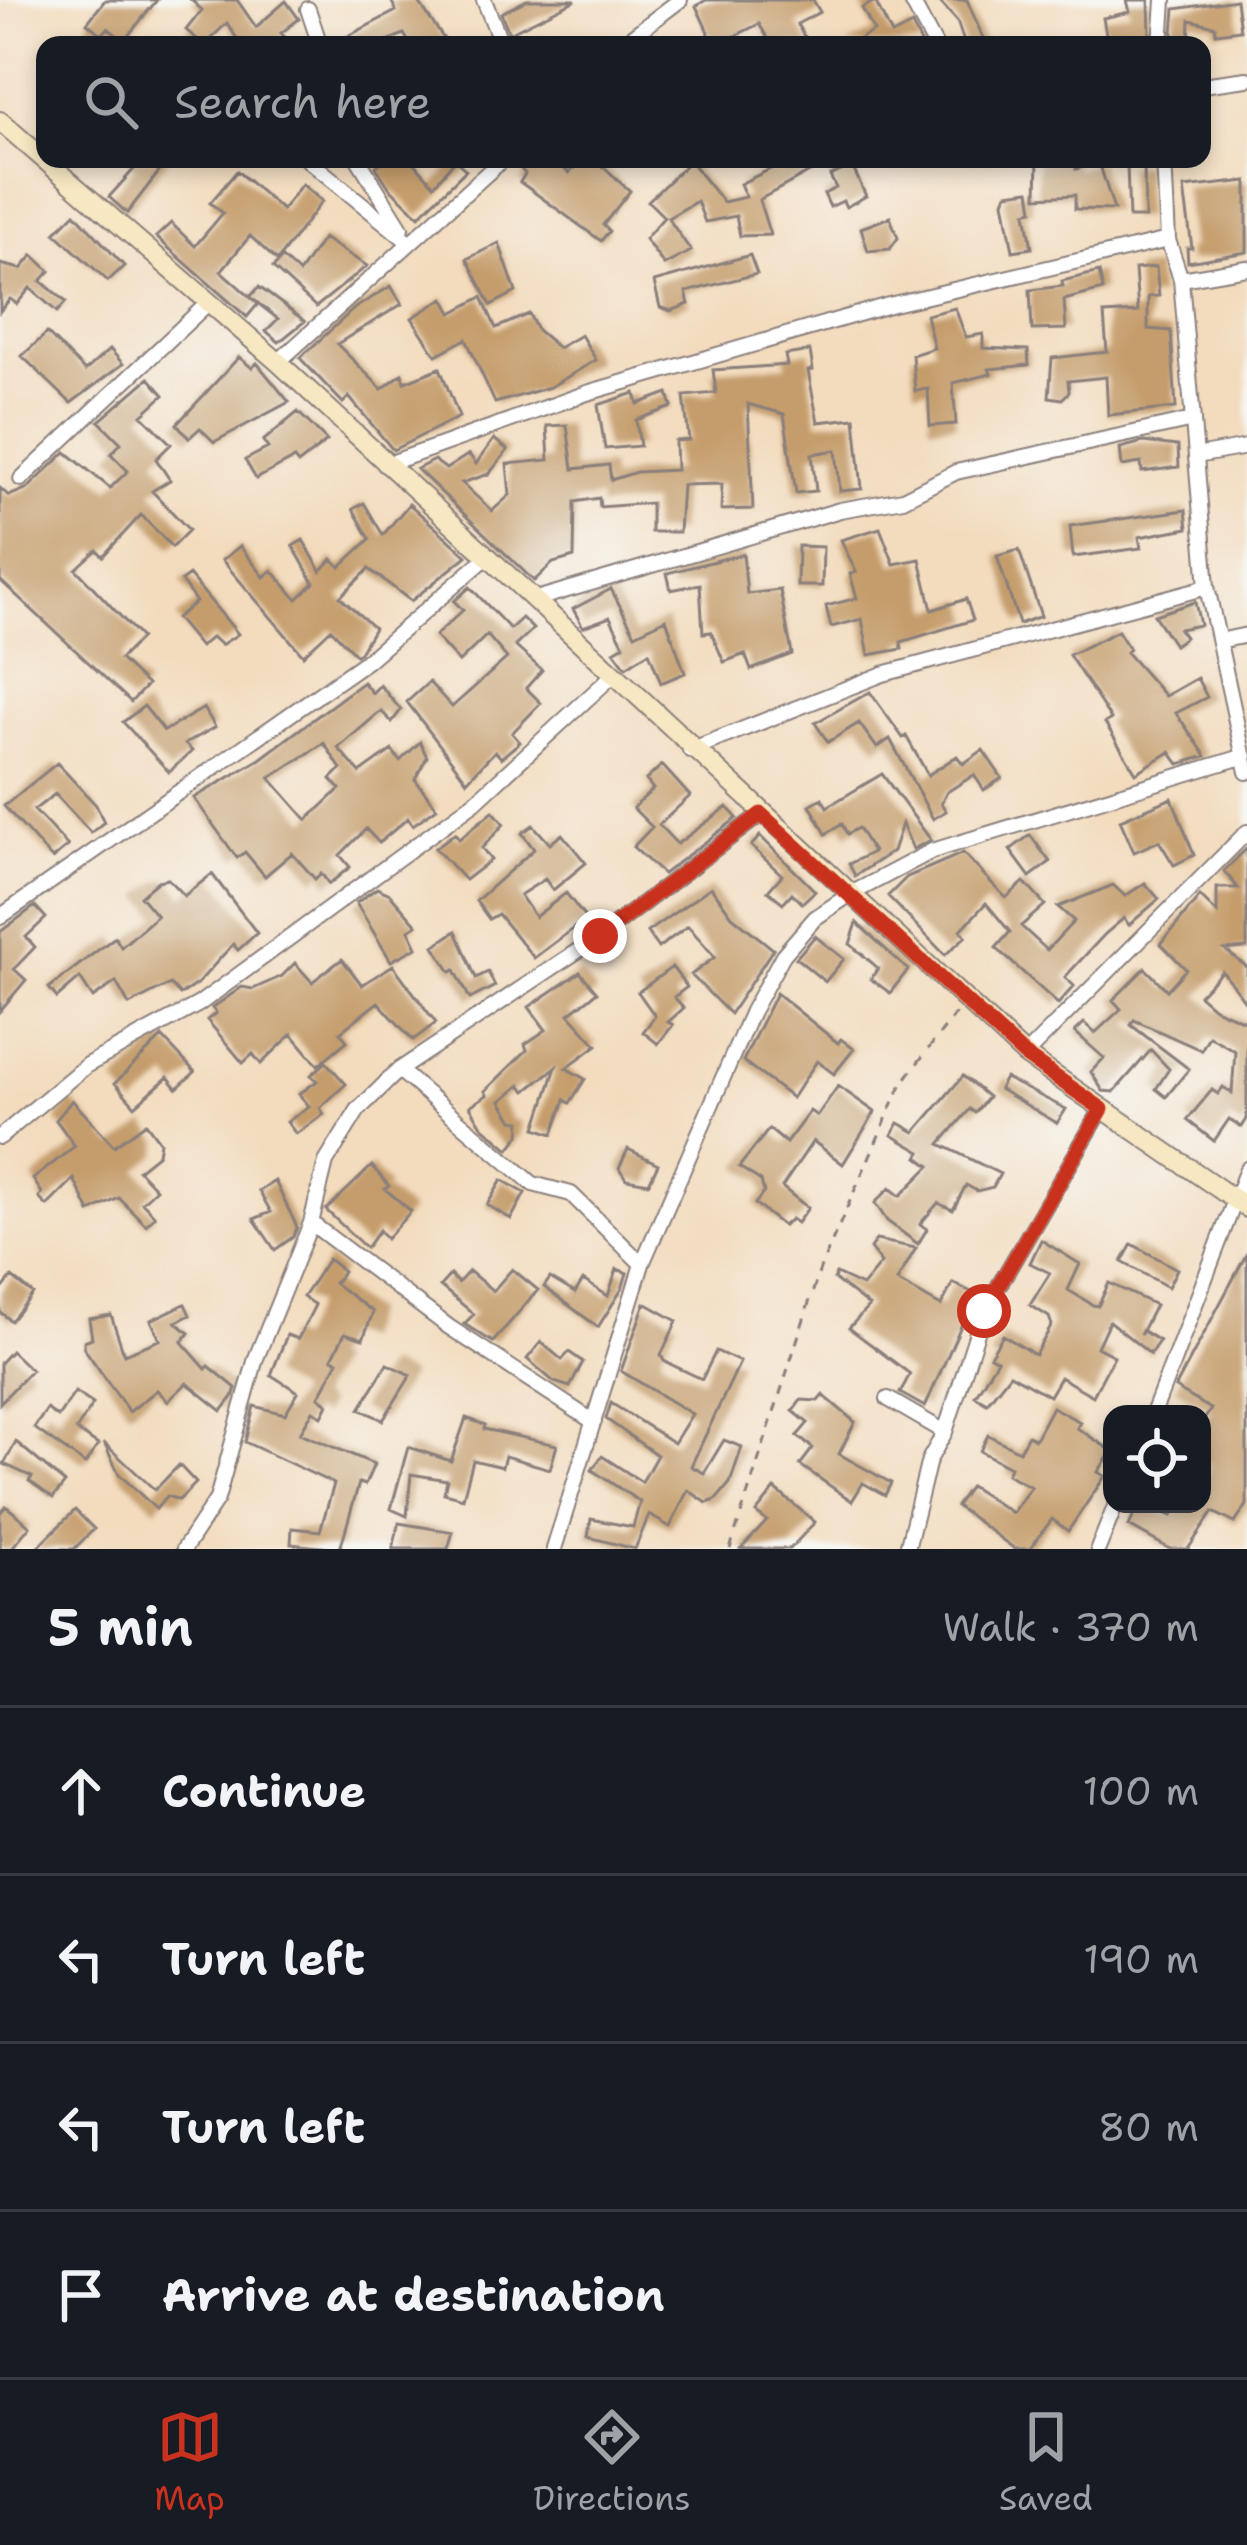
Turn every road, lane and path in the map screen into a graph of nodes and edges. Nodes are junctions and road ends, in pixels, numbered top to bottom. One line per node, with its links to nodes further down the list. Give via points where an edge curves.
1 (484, 0): 7 (street)
2 (680, 0): 8 (street)
3 (911, 0): 9 (street)
4 (1164, 0): 10 (street)
5 (308, 9): 6 (street)
6 (317, 36)
7 (498, 36)
8 (632, 36)
9 (930, 36)
10 (1161, 36)
11 (1247, 80): 12 (street)
12 (1211, 84)
13 (0, 121): 14 (street)
14 (36, 152)
15 (54, 168): 24 (street)
16 (318, 168): 21 (street)
17 (364, 168): 21 (street)
18 (493, 168): 21 (street)
19 (1164, 168): 20 (street)
20 (1168, 240): 23 (street); 29 (street, via 890,305 587,393)
21 (410, 243): 25 (street)
22 (1247, 268): 23 (street)
23 (1181, 279): 26 (street)
24 (208, 303): 25 (street); 30 (street)
25 (278, 362): 29 (street)
26 (1192, 420): 28 (street); 33 (street, via 956,472 903,499)
27 (1247, 447): 28 (street)
28 (1196, 456): 32 (street)
29 (385, 465): 31 (street)
30 (21, 479)
31 (486, 558): 33 (street); 42 (street, via 368,660)
32 (1207, 586): 35 (street); 37 (street, via 883,674)
33 (533, 600): 36 (street)
34 (1247, 635): 35 (street)
35 (1219, 641): 38 (street)
36 (612, 676): 37 (street); 47 (street, via 475,802 199,1004 87,1065)
37 (690, 750): 39 (street)
38 (1246, 764): 41 (street, via 932,851)
39 (761, 814): 41 (street); 45 (street, via 600,936)
40 (1247, 832): 44 (street)
41 (849, 895): 43 (street); 51 (street, via 783,955)
42 (0, 917)
43 (965, 1001): 44 (street); 59 (path, via 902,1083 820,1269)
44 (1024, 1055): 46 (street)
45 (399, 1070): 50 (street, via 358,1110 326,1162); 51 (street, via 533,1184 571,1194)
46 (1102, 1109): 49 (street); 55 (street, via 984,1311)
47 (0, 1137)
48 (1247, 1169): 49 (street)
49 (1241, 1206): 53 (street)
50 (311, 1223): 54 (street); 57 (street, via 256,1358 217,1499)
51 (642, 1264): 54 (street)
52 (888, 1399): 55 (street)
53 (1157, 1405)
54 (594, 1422): 58 (street)
55 (945, 1432): 60 (street, via 928,1460)
56 (1112, 1513): 61 (street)
57 (184, 1549)
58 (554, 1549)
59 (730, 1549)
60 (907, 1549)
61 (1098, 1549)

